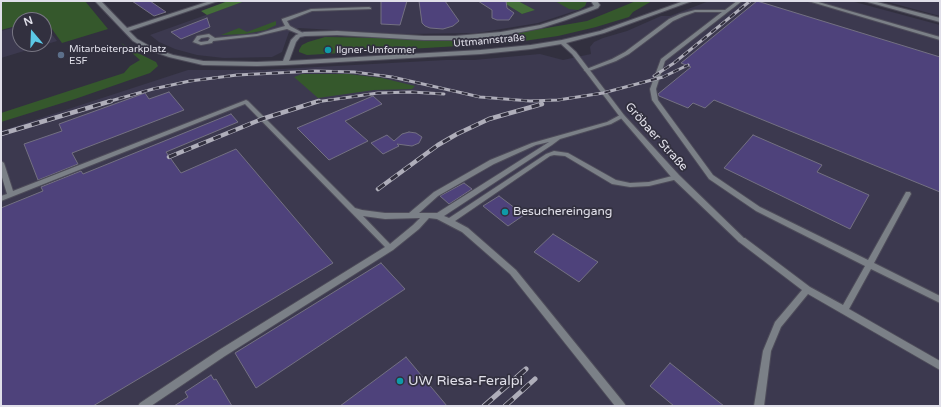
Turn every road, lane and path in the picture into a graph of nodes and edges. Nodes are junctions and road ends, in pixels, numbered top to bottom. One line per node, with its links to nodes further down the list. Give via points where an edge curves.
1 (98, 1): 12 (street, Uttmannstraße)
2 (215, 1): 12 (street)
3 (689, 1): 16 (street, Uttmannstraße, via 602,32)
4 (740, 1): 9 (lane)
5 (810, 1): 14 (lane)
6 (867, 1): 10 (street)
7 (596, 3): 13 (street, Uttmannstraße, via 596,7 541,26 478,36 424,38 314,32)
8 (369, 8): 11 (lane, via 311,10 284,20)
9 (725, 11): 18 (lane, via 695,11 682,15 671,20 627,53); 33 (lane, via 663,60 654,89 655,100 711,177 758,209)
10 (940, 20)
11 (288, 26): 13 (lane); 15 (lane, via 258,35)
12 (126, 30): 17 (street, Uttmannstraße, via 135,40 151,49 188,61 218,64)
13 (301, 34): 17 (street, via 292,41)
14 (940, 39)
15 (213, 40)
16 (562, 42): 17 (street, Uttmannstraße, via 481,52); 18 (street, Gröbaer Straße)
17 (285, 63)
18 (586, 70): 19 (street, Gröbaer Straße)
19 (622, 116): 20 (lane, via 609,123); 22 (street, Gröbaer Straße)
20 (560, 135): 27 (lane, via 492,162 436,194); 29 (lane)
21 (1, 163): 24 (lane)
22 (676, 177): 30 (lane, via 649,184 630,185 614,182 566,154 554,153); 31 (street, Gröbaer Straße)
23 (908, 194): 33 (lane)
24 (11, 195): 25 (lane); 26 (lane, via 246,102)
25 (1, 199)
26 (351, 209): 27 (lane, via 385,216); 32 (lane)
27 (411, 215): 28 (lane)
28 (427, 215): 29 (lane); 32 (lane)
29 (438, 216): 30 (lane)
30 (450, 221): 39 (lane, via 465,230 513,272)
31 (742, 240): 34 (lane)
32 (390, 248): 38 (lane, via 222,353)
33 (870, 265): 35 (lane); 36 (lane)
34 (807, 290): 36 (lane); 40 (lane, via 778,325 767,351)
35 (940, 300)
36 (844, 311): 37 (lane)
37 (940, 366)
38 (143, 406)
39 (621, 406)
40 (759, 406)

